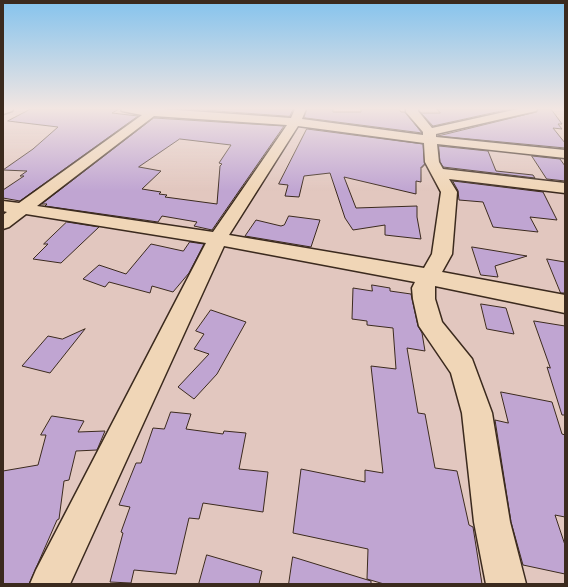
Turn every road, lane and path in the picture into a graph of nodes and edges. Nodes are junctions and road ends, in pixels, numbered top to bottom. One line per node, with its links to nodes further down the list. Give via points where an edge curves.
1 (118, 136): 8 (street)
2 (285, 136): 10 (street)
3 (430, 136): 6 (street, via 432,162)
4 (433, 136): 5 (street)
5 (565, 154)
6 (439, 173): 7 (street); 11 (street, via 449,192 442,254)
7 (565, 188)
8 (12, 208): 9 (street); 10 (street)
9 (3, 223)
10 (218, 238): 11 (street); 13 (street)
11 (430, 277): 12 (street); 14 (street, via 423,288 431,326 463,368 476,413 492,522)
12 (565, 304)
13 (50, 584)
14 (506, 584)

